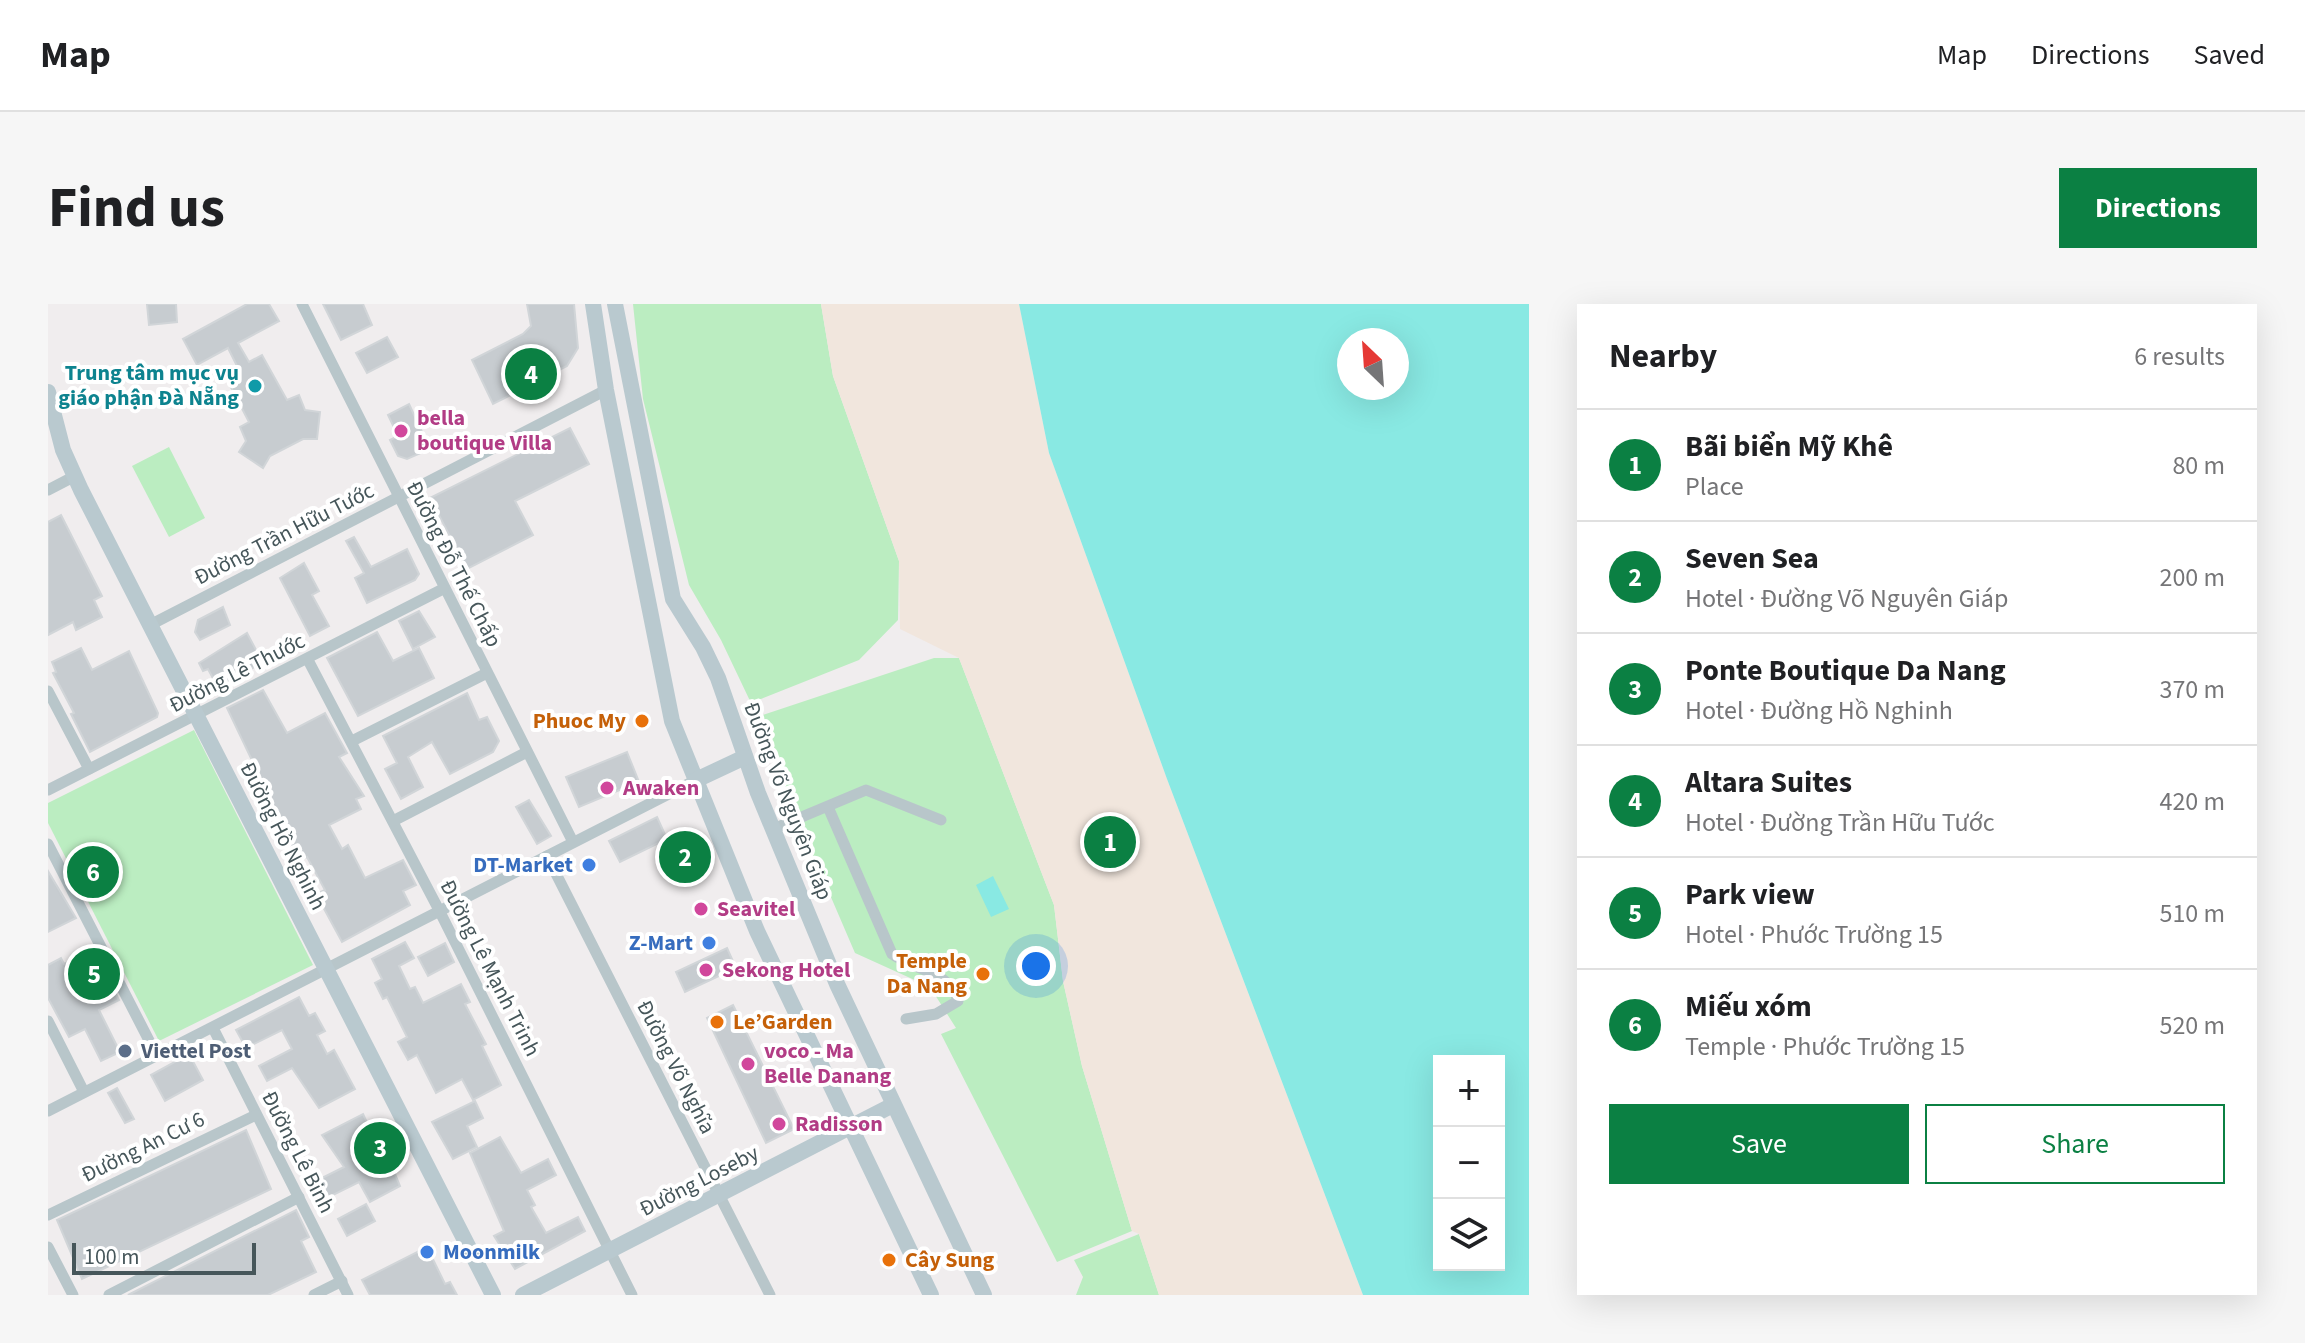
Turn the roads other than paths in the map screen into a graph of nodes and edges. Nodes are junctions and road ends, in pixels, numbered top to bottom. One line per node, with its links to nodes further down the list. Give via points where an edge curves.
1 (302, 304): 9 (street, Đường Đỗ Thế Chấp)
2 (593, 304): 5 (main road)
3 (615, 304): 4 (main road, Đường Võ Nguyên Giáp)
4 (628, 385): 5 (main road); 18 (main road, Đường Võ Nguyên Giáp, via 673,599 718,678)
5 (606, 390): 9 (street, Đường Trần Hữu Tước); 20 (main road, via 672,721)
6 (48, 392): 7 (main road, Đường Hồ Nghinh)
7 (75, 476): 8 (street); 11 (main road, Đường Hồ Nghinh)
8 (48, 490)
9 (398, 497): 10 (street, Đường Đỗ Thế Chấp); 11 (street, Đường Trần Hữu Tước)
10 (443, 589): 12 (street, Đường Lê Thước); 13 (street, Đường Đỗ Thế Chấp)
11 (150, 625): 15 (main road, Đường Hồ Nghinh)
12 (308, 660): 15 (street, Đường Lê Thước); 16 (street, Đường Lê Mạnh Trinh)
13 (487, 673): 16 (street); 17 (street, Đường Đỗ Thế Chấp)
14 (48, 691): 19 (street)
15 (198, 716): 19 (street, Đường Lê Thước); 30 (main road, Đường Hồ Nghinh)
16 (352, 741): 24 (street, Đường Lê Mạnh Trinh)
17 (527, 752): 24 (street); 26 (street, Đường Đỗ Thế Chấp)
18 (745, 757): 20 (main road); 25 (main road, Đường Võ Nguyên Giáp)
19 (89, 769): 21 (street, Đường Lê Thước)
20 (696, 780): 26 (street); 39 (main road, via 757,931)
21 (48, 790)
22 (828, 807): 23 (street, via 873,790); 25 (street); 31 (street, via 892,954 956,991 958,1001 936,1014)
23 (941, 820)
24 (393, 821): 29 (street, Đường Lê Mạnh Trinh)
25 (773, 829): 36 (main road, Đường Võ Nguyên Giáp)
26 (573, 842): 28 (street)
27 (48, 844): 34 (street)
28 (547, 856): 29 (street); 41 (street, Đường Võ Nghĩa)
29 (440, 912): 30 (street); 44 (street, Đường Lê Mạnh Trinh)
30 (326, 969): 33 (street); 50 (main road, Đường Hồ Nghinh)
31 (906, 1019)
32 (48, 1021): 35 (street)
33 (213, 1028): 34 (street); 38 (street, Đường Lê Binh)
34 (157, 1056): 35 (street)
35 (84, 1092): 37 (street)
36 (893, 1105): 39 (main road, Đường Loseby); 55 (main road, Đường Võ Nguyên Giáp)
37 (48, 1111)
38 (256, 1115): 40 (street, Đường Lê Binh); 42 (street, Đường An Cư 6)
39 (849, 1128): 41 (main road, Đường Loseby); 54 (main road)
40 (299, 1197): 45 (street, Đường Lê Binh); 47 (street)
41 (719, 1197): 44 (main road, Đường Loseby); 53 (street, Đường Võ Nghĩa)
42 (48, 1215)
43 (48, 1247): 46 (street)
44 (609, 1251): 51 (main road, Đường Loseby); 52 (street, Đường Lê Mạnh Trinh)
45 (342, 1281): 48 (street); 49 (street, Đường Lê Binh)
46 (73, 1295)
47 (109, 1295)
48 (314, 1295)
49 (348, 1295)
50 (493, 1295)
51 (523, 1295)
52 (632, 1295)
53 (770, 1295)
54 (931, 1295)
55 (984, 1295)

